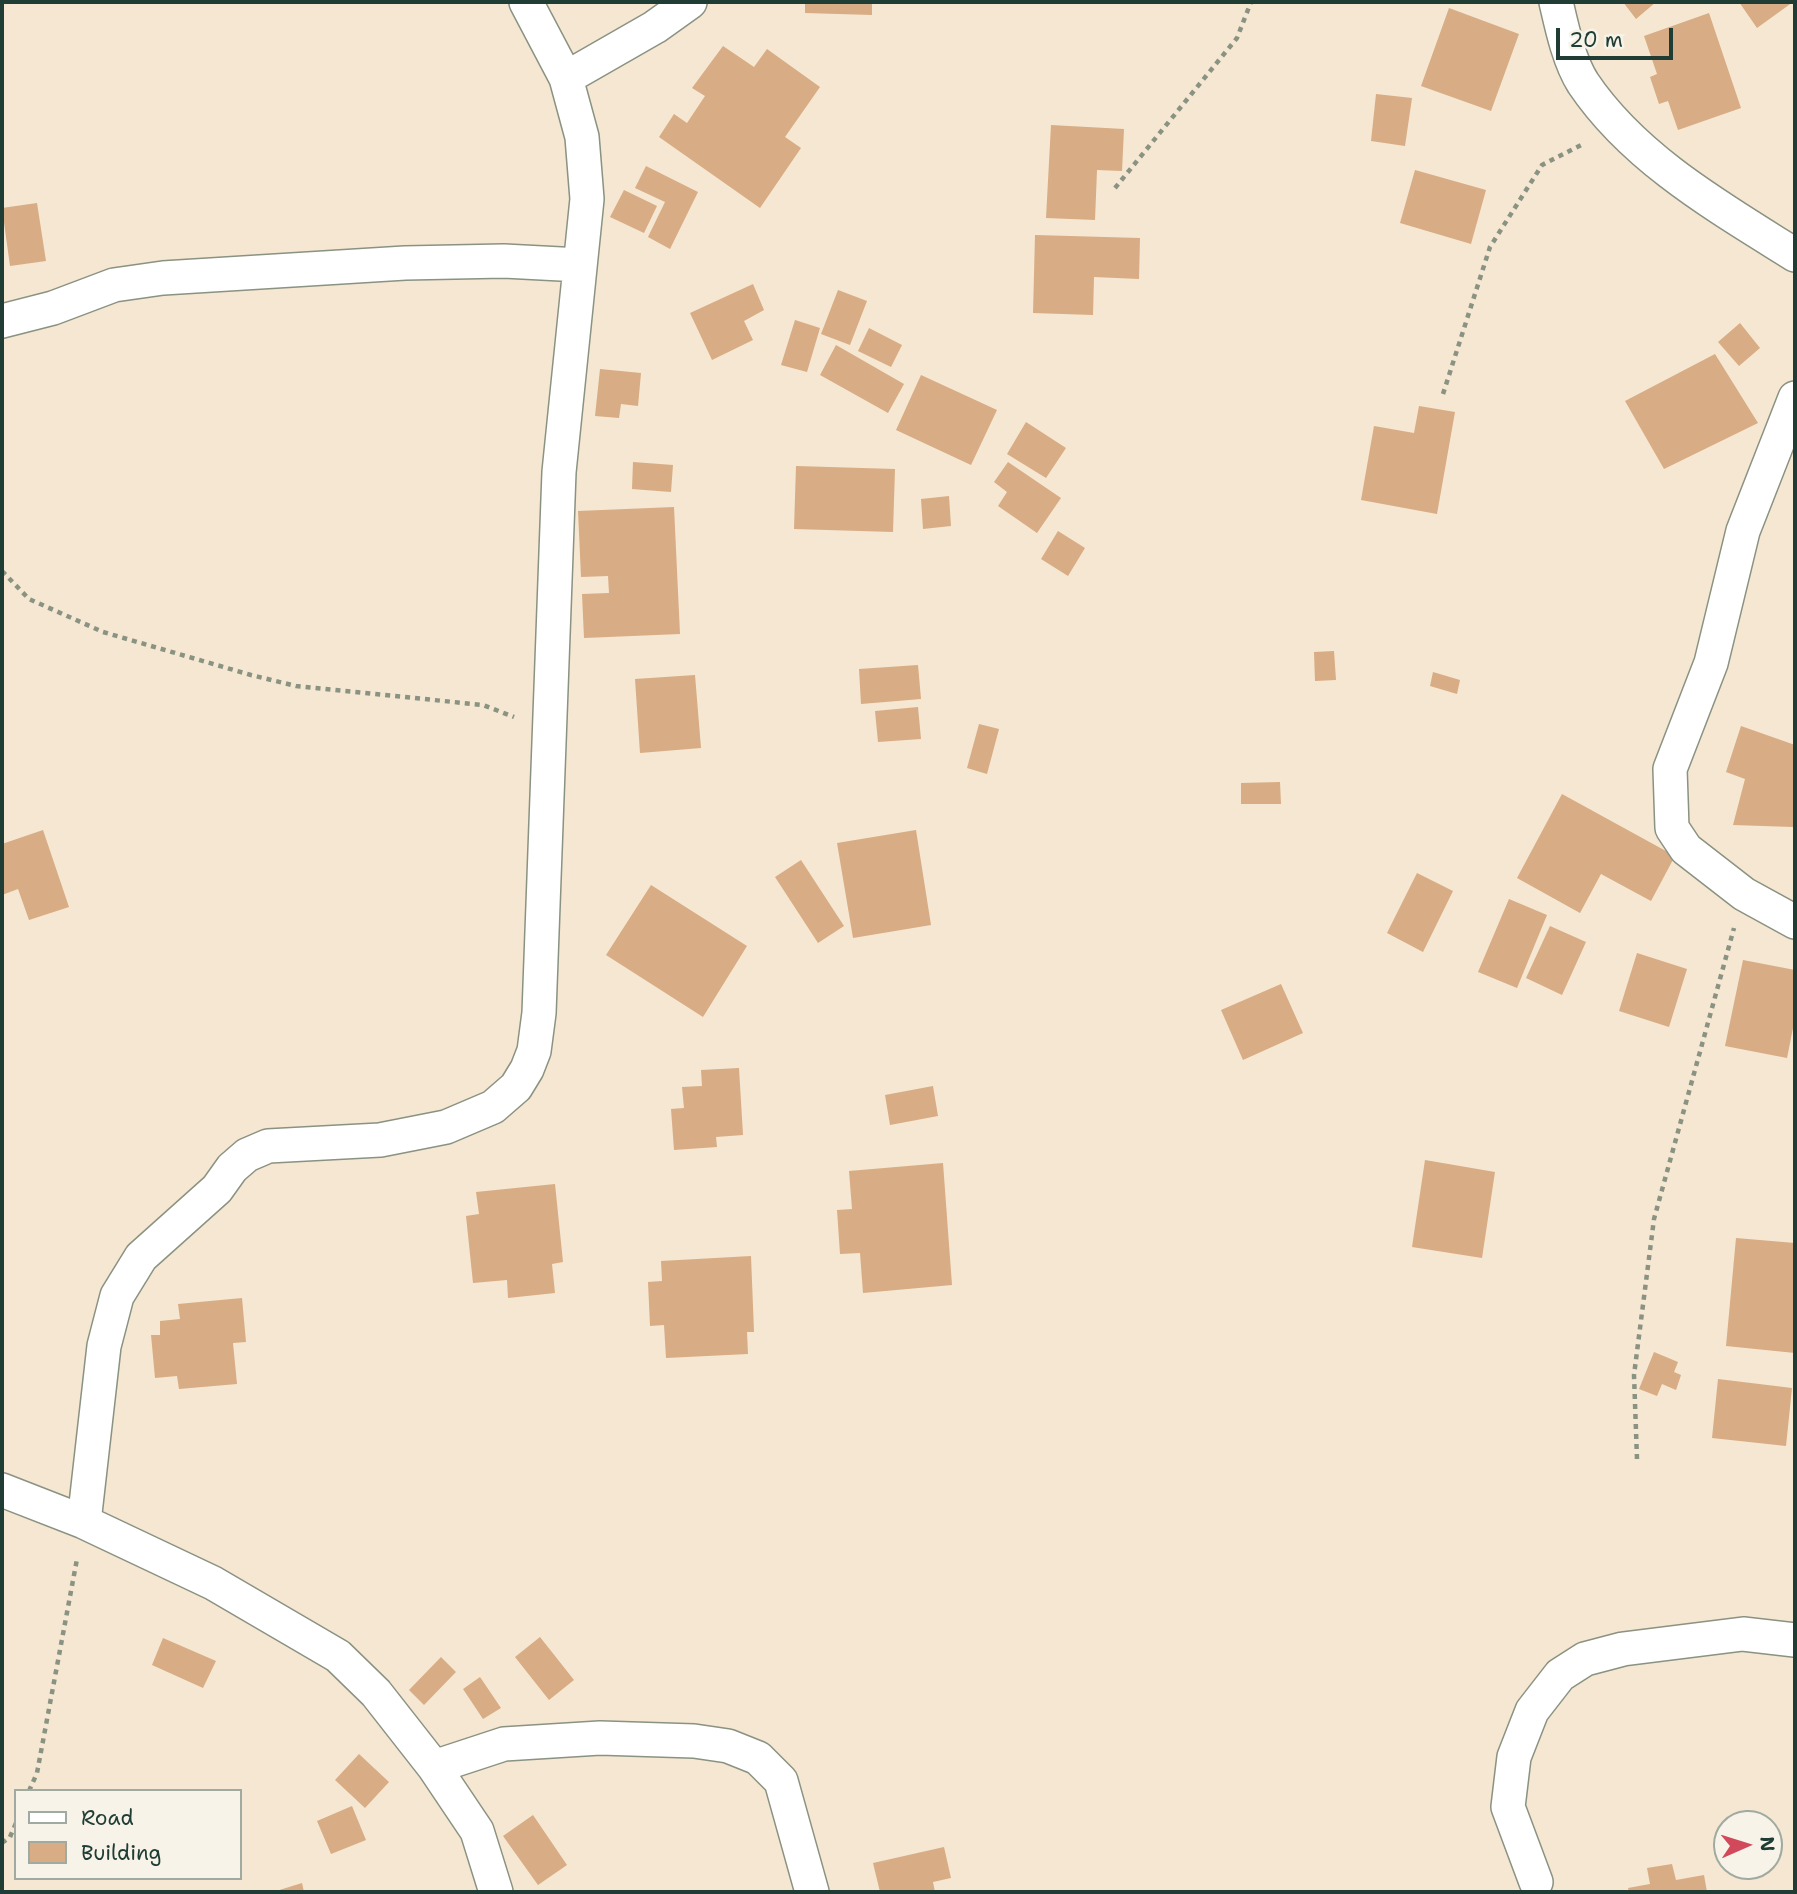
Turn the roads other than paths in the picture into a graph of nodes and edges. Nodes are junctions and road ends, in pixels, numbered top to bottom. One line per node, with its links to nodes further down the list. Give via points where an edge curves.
1 (526, 2): 4 (street)
2 (690, 2): 4 (street)
3 (1556, 2): 5 (street, via 1582,82 1623,132 1703,197)
4 (566, 78): 6 (street, via 582,137 587,199)
5 (1795, 256)
6 (580, 265): 7 (street, via 405,263 163,278 114,285); 11 (street, via 559,471 539,1013 527,1069 516,1087 493,1107 446,1127 380,1140 268,1146 247,1155 218,1189 141,1256 117,1296 104,1346)
7 (2, 321)
8 (1795, 398): 9 (street, via 1743,531 1711,663 1670,769 1672,828 1686,849 1744,894)
9 (1795, 922)
10 (2, 1490): 11 (street)
11 (84, 1522): 13 (street, via 213,1583 338,1656 376,1693)
12 (1795, 1640): 14 (street, via 1743,1634 1623,1649 1585,1659 1560,1675 1532,1711 1514,1757 1508,1807)
13 (434, 1767): 15 (street, via 477,1831); 16 (street, via 504,1744 600,1738 727,1746 758,1758 780,1781)
14 (1536, 1882)
15 (496, 1892)
16 (812, 1892)

